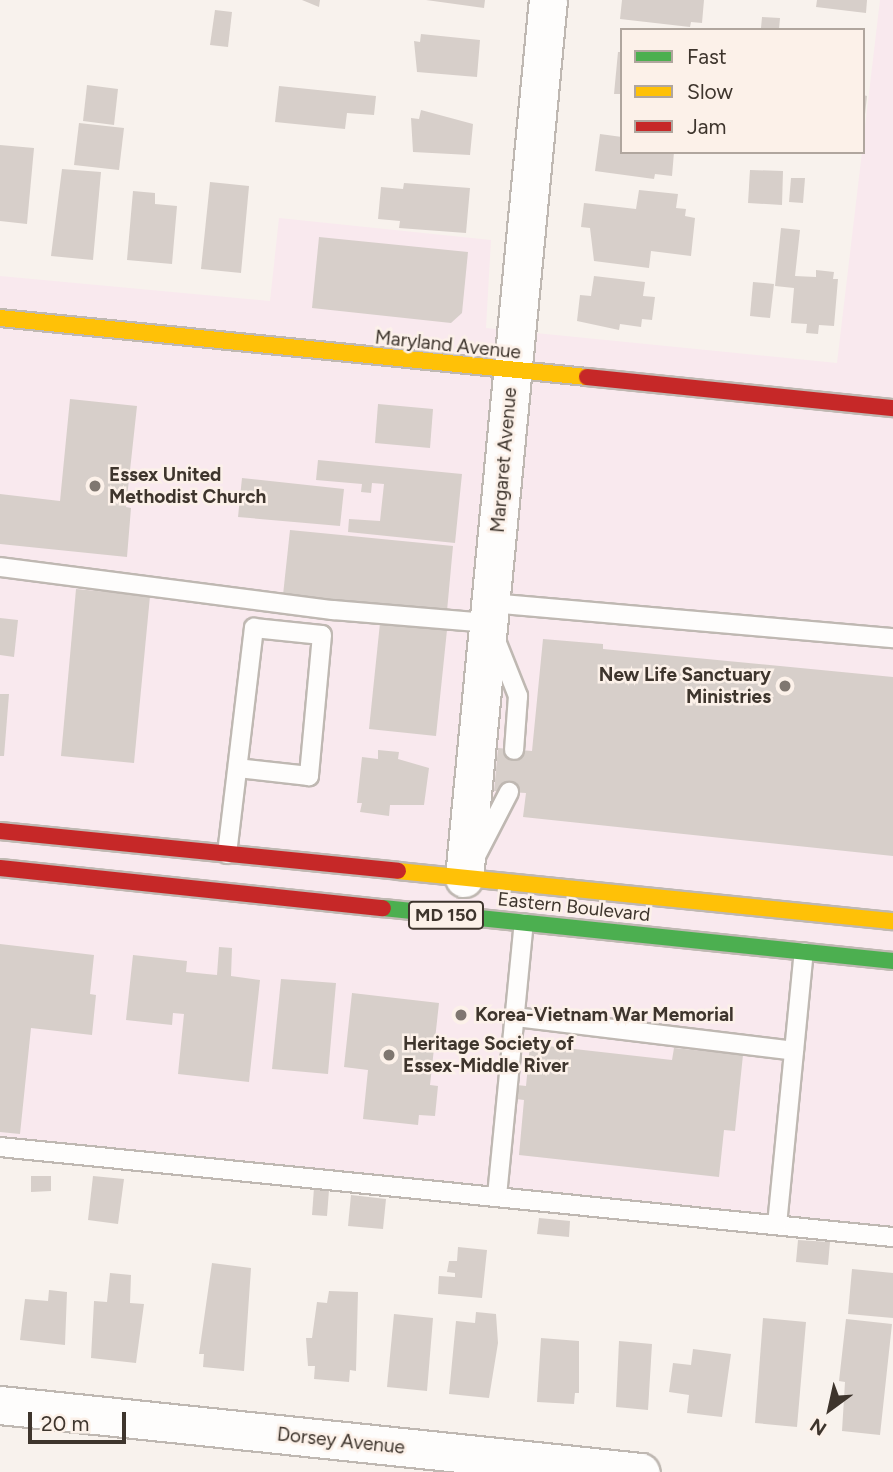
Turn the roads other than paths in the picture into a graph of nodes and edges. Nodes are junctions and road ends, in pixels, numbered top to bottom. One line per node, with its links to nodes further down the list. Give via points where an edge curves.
1 (548, 0): 3 (street, Margaret Avenue)
2 (0, 318): 3 (main road, Maryland Avenue)
3 (512, 373): 4 (main road, Maryland Avenue); 6 (street, Margaret Avenue)
4 (893, 408)
5 (0, 567): 6 (lane, via 334,610)
6 (490, 613): 7 (lane); 8 (lane, via 518,696); 14 (street, Margaret Avenue)
7 (893, 638)
8 (514, 750)
9 (238, 768): 9 (lane, via 254,628 322,635 309,776); 12 (lane)
10 (509, 792): 14 (lane)
11 (0, 831): 12 (main road, Eastern Boulevard / MD 150)
12 (227, 854): 14 (main road, Eastern Boulevard / MD 150)
13 (0, 868): 16 (main road, Eastern Boulevard / MD 150)
14 (464, 878): 15 (main road, Eastern Boulevard / MD 150)
15 (893, 921)
16 (524, 923): 17 (main road, Eastern Boulevard / MD 150); 19 (lane)
17 (804, 952): 18 (main road, Eastern Boulevard / MD 150); 20 (lane)
18 (893, 961)
19 (514, 1017): 20 (lane); 22 (lane)
20 (794, 1051): 23 (lane)
21 (0, 1147): 22 (lane)
22 (497, 1196): 23 (lane)
23 (777, 1225): 24 (lane)
24 (893, 1237)
25 (0, 1405): 26 (street, Dorsey Avenue)
26 (641, 1472)

